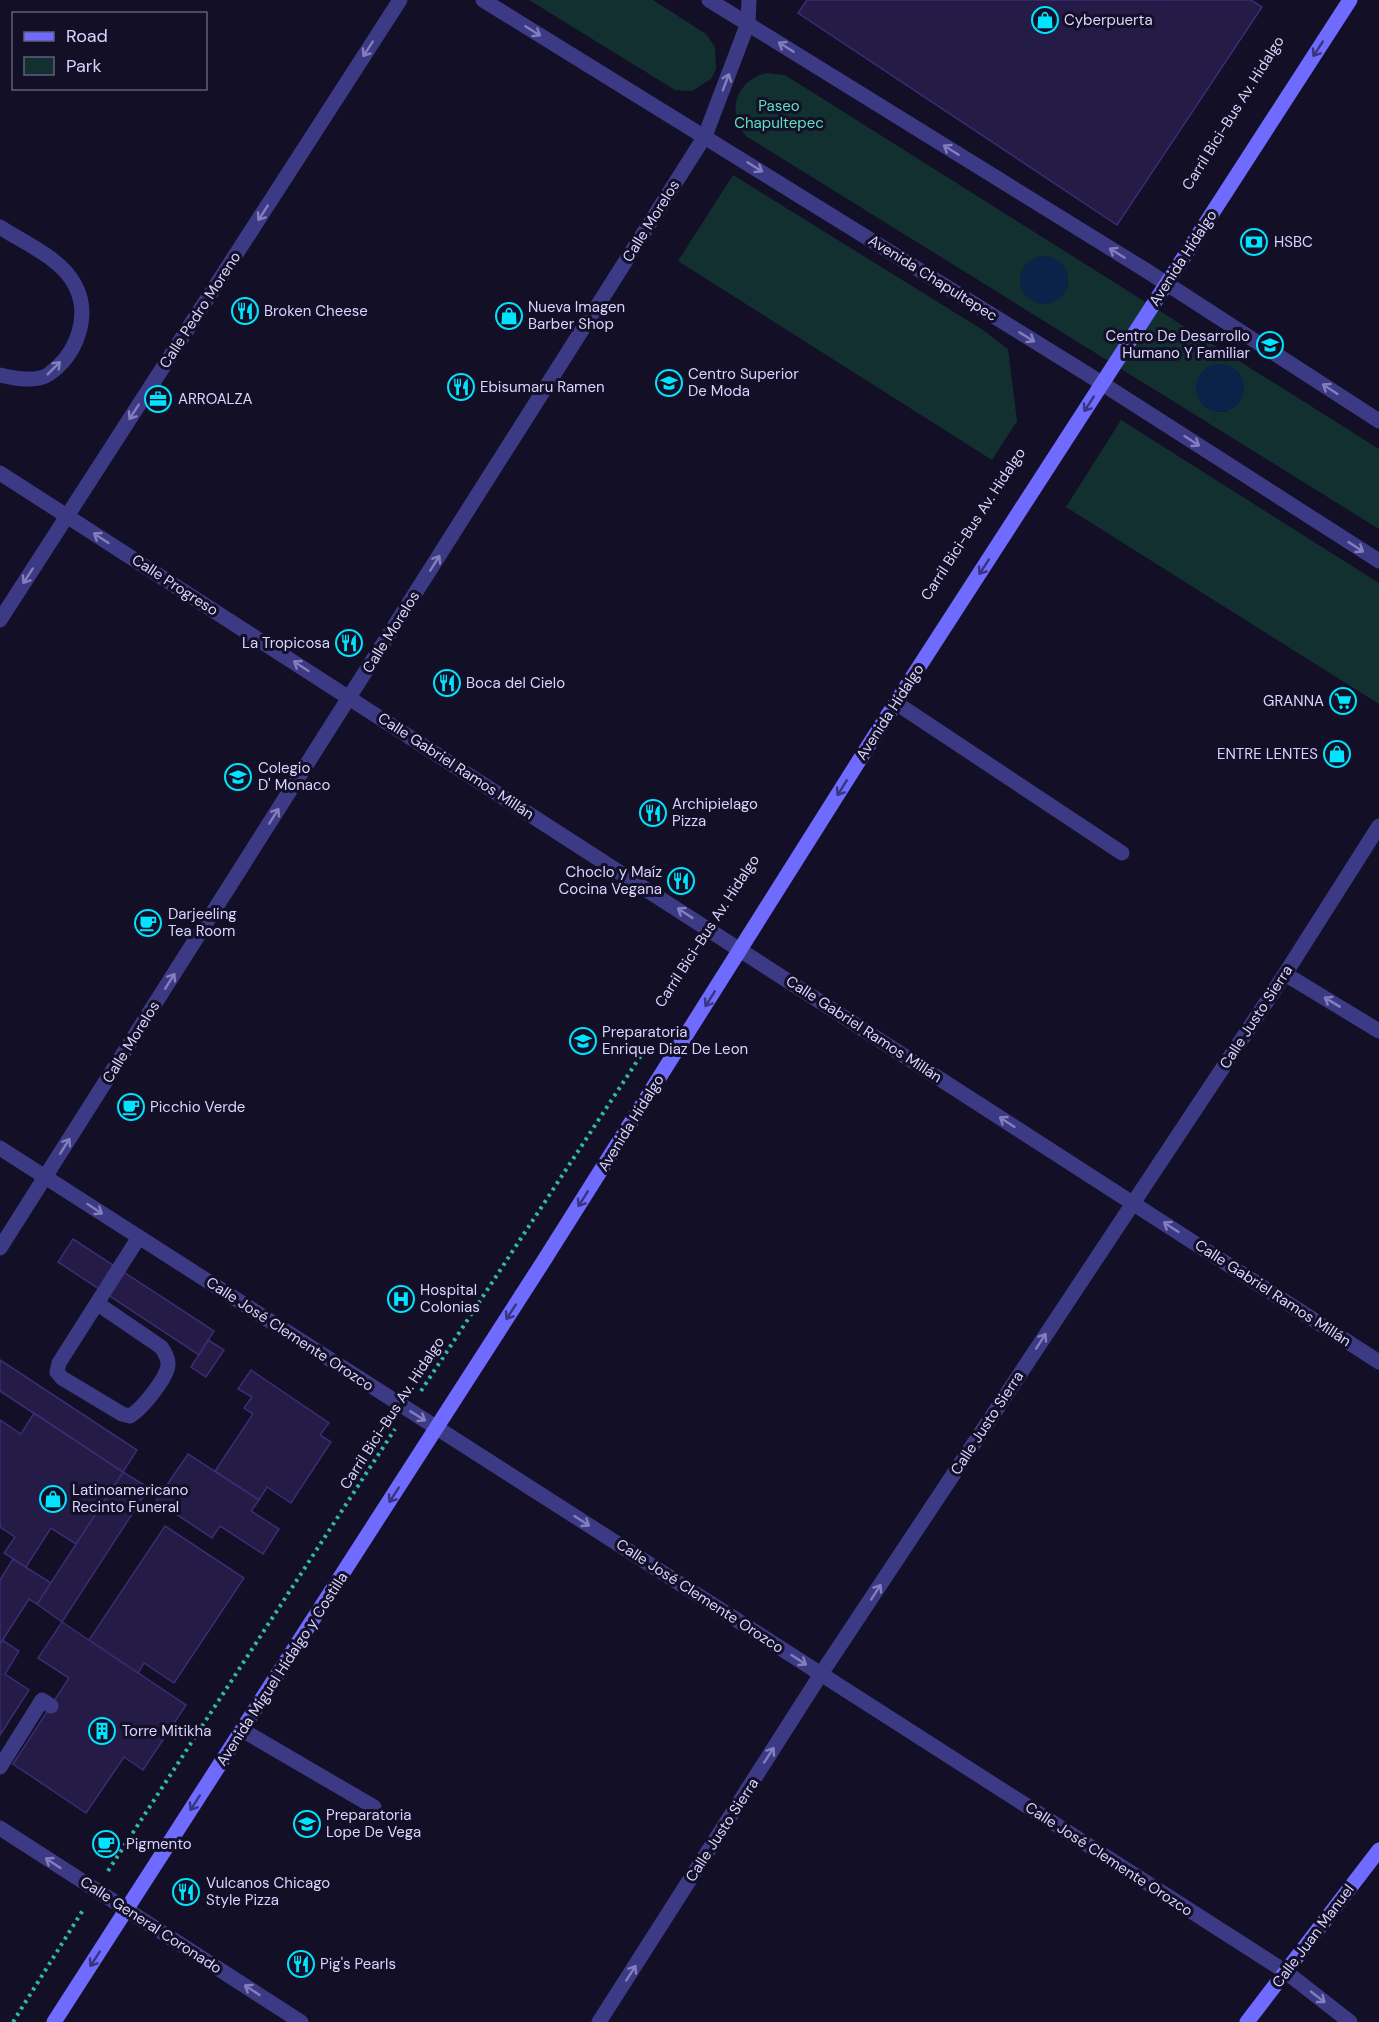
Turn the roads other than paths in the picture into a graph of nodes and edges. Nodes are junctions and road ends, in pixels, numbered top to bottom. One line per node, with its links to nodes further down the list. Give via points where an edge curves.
1 (400, 0): 14 (street, Calle Pedro Moreno, one-way to 14)
2 (483, 0): 7 (street, Avenida Chapultepec, one-way to 7)
3 (709, 0): 6 (street)
4 (749, 0): 6 (street, Calle Morelos)
5 (1350, 0): 9 (main road, Avenida Hidalgo, one-way to 9)
6 (748, 23): 7 (street, Calle Morelos, one-way to 6); 9 (street, one-way to 6)
7 (705, 136): 11 (street, Avenida Chapultepec, one-way to 11); 17 (street, Calle Morelos, one-way to 7)
8 (0, 227): 10 (street, one-way to 8, via 20,380 48,375 73,348 84,317 75,285 60,265)
9 (1166, 284): 11 (main road, Avenida Hidalgo); 12 (street, one-way to 9)
10 (0, 375)
11 (1102, 384): 15 (street, Avenida Chapultepec, one-way to 15); 18 (main road, Avenida Hidalgo, one-way to 18)
12 (1379, 421)
13 (0, 473): 14 (street, Calle Progreso)
14 (67, 516): 16 (street, Calle Pedro Moreno, one-way to 16); 17 (street, Calle Progreso, one-way to 14)
15 (1379, 561)
16 (0, 620)
17 (350, 697): 21 (street, Calle Gabriel Ramos Millán, one-way to 17); 25 (street, Calle Morelos, one-way to 17)
18 (896, 703): 20 (street); 21 (main road, Avenida Hidalgo, one-way to 21)
19 (1379, 826): 22 (street, Calle Justo Sierra)
20 (1122, 853)
21 (741, 950): 26 (street, Calle Gabriel Ramos Millán, one-way to 21); 31 (main road, Avenida Hidalgo, one-way to 31)
22 (1285, 974): 23 (street, one-way to 22); 26 (street, Calle Justo Sierra)
23 (1379, 1030)
24 (0, 1148): 25 (street, Calle José Clemente Orozco)
25 (45, 1177): 27 (street, Calle José Clemente Orozco, one-way to 27); 28 (street, Calle Morelos)
26 (1133, 1203): 30 (street, Calle Gabriel Ramos Millán, one-way to 26); 32 (street, Calle Justo Sierra, one-way to 26)
27 (139, 1237): 29 (street); 31 (street, Calle José Clemente Orozco, one-way to 31)
28 (0, 1248)
29 (98, 1304): 29 (street, via 57,1372 130,1416 141,1409 168,1368 167,1356 161,1347)
30 (1379, 1362)
31 (437, 1428): 32 (street, Calle José Clemente Orozco, one-way to 32); 34 (main road, Avenida Miguel Hidalgo y Costilla, one-way to 34)
32 (821, 1674): 40 (street, Calle José Clemente Orozco); 43 (street, Calle Justo Sierra, one-way to 32)
33 (51, 1706): 35 (street, via 42,1700)
34 (242, 1730): 36 (street); 39 (main road, Avenida Miguel Hidalgo y Costilla, one-way to 39)
35 (0, 1767)
36 (374, 1807)
37 (0, 1828): 39 (street, Calle General Coronado, one-way to 37)
38 (1379, 1850): 40 (main road, Calle Juan Manuel)
39 (126, 1910): 41 (main road, one-way to 41); 42 (street, Calle General Coronado, one-way to 39)
40 (1286, 1972): 44 (main road, Calle Juan Manuel); 45 (street, Calle José Clemente Orozco, one-way to 45)
41 (54, 2022)
42 (301, 2022)
43 (599, 2022)
44 (1247, 2022)
45 (1350, 2022)

